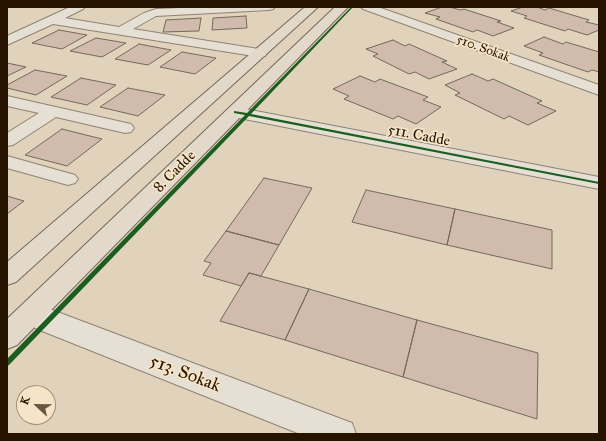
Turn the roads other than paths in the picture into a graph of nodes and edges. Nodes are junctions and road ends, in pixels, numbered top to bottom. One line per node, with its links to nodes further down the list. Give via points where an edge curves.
1 (79, 7): 6 (street)
2 (270, 7): 7 (street, via 156,13)
3 (312, 7): 9 (main road, 8. Cadde)
4 (342, 7): 13 (main road, 8. Cadde)
5 (367, 7): 10 (street, 510. Sokak)
6 (53, 20): 7 (street); 8 (street)
7 (120, 31): 9 (street)
8 (7, 41)
9 (260, 53): 19 (main road, 8. Cadde)
10 (599, 90)
11 (7, 101): 12 (street)
12 (53, 112): 14 (street); 15 (street)
13 (235, 112): 18 (street, 511. Cadde); 20 (main road, 8. Cadde)
14 (125, 128)
15 (7, 141)
16 (7, 162): 17 (street)
17 (68, 179)
18 (599, 183)
19 (8, 274)
20 (31, 313): 21 (main road, 8. Cadde); 22 (street, 513. Sokak)
21 (7, 337)
22 (340, 434)

